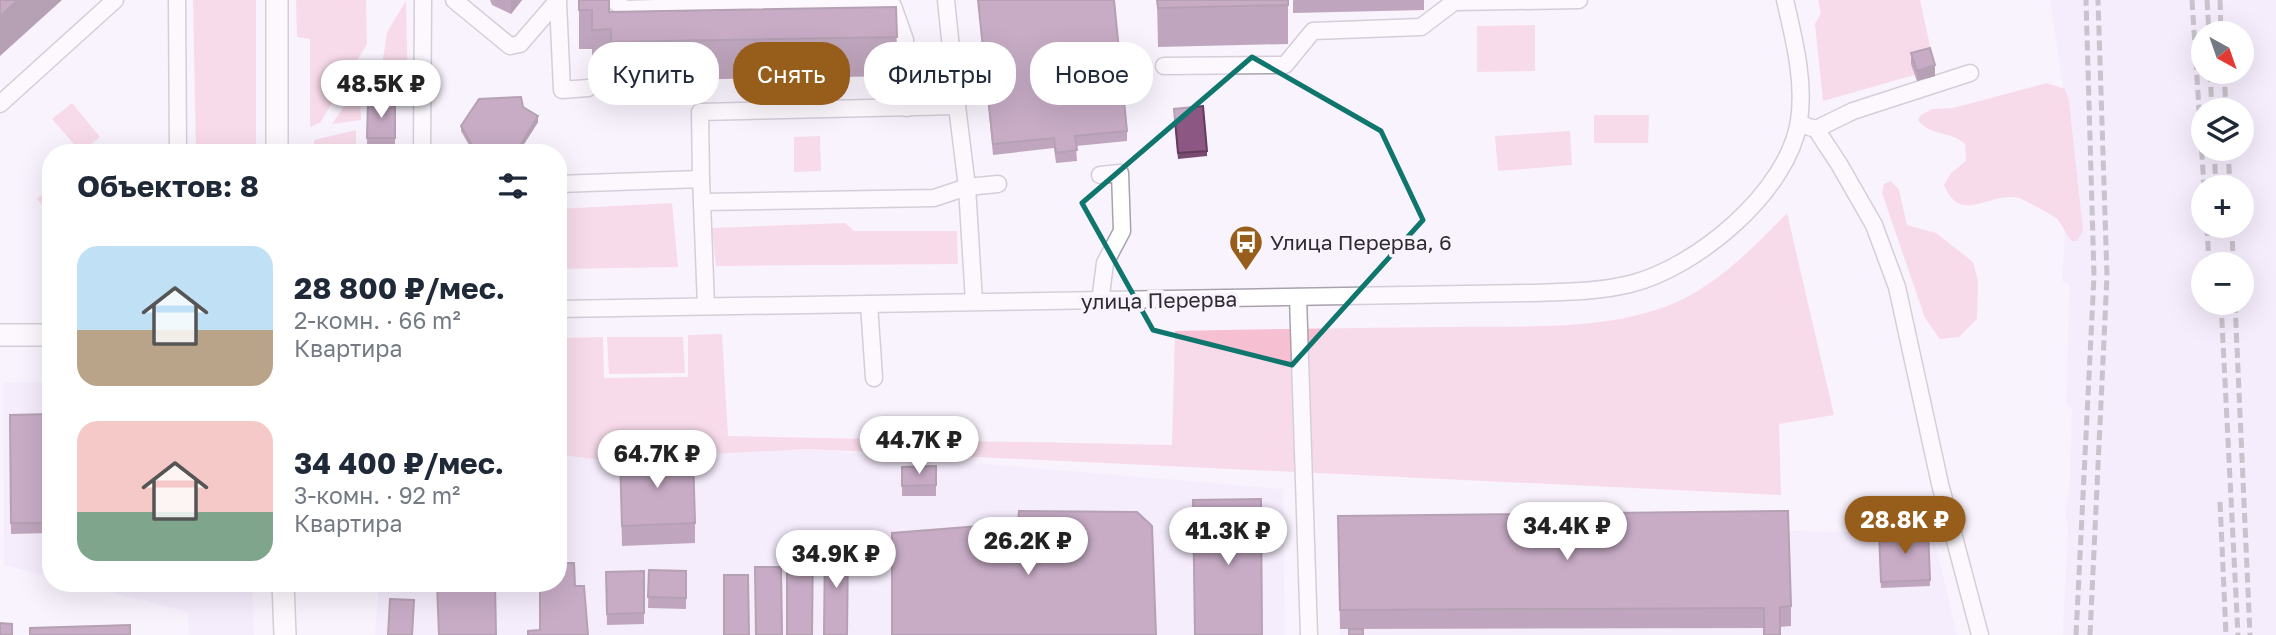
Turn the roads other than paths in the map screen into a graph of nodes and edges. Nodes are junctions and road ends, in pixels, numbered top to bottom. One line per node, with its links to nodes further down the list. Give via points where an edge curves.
1 (115, 0): 14 (street)
2 (177, 0): 19 (street)
3 (277, 0): 20 (main road)
4 (423, 0): 21 (street)
5 (454, 0): 10 (street, via 510,46 521,48)
6 (613, 0): 16 (street, via 625,9 893,6 905,40)
7 (946, 0): 15 (street)
8 (1579, 0): 11 (street, via 1454,2 1421,27 1313,30 1285,65)
9 (1785, 0): 17 (street, улица Перерва, via 1797,60)
10 (558, 1): 13 (street, via 562,90)
11 (1164, 66)
12 (1969, 73): 18 (street, via 1853,111)
13 (588, 88)
14 (0, 103)
15 (957, 106): 16 (street); 26 (street)
16 (907, 108): 23 (street, via 700,111)
17 (1799, 124): 18 (street); 28 (street, улица Перерва, via 1766,191 1709,245 1667,272 1587,291)
18 (1816, 129): 40 (street, via 1874,226 1897,287 1940,484)
19 (178, 144)
20 (277, 144)
21 (422, 144)
22 (1100, 175): 30 (street, via 1120,173 1122,231 1105,263)
23 (701, 180): 24 (street); 27 (street)
24 (567, 184)
25 (999, 184): 26 (street)
26 (967, 187): 27 (street, via 934,198); 29 (street)
27 (702, 202): 32 (street)
28 (1298, 297): 30 (street, улица Перерва); 39 (street)
29 (974, 301): 30 (street, улица Перерва); 31 (street, улица Перерва)
30 (1100, 302)
31 (869, 304): 32 (street, улица Перерва); 36 (street)
32 (706, 306): 33 (street, улица Перерва)
33 (567, 309)
34 (0, 335): 35 (main road)
35 (42, 335)
36 (874, 378)
37 (284, 592): 38 (main road)
38 (285, 635)
39 (1309, 635)
40 (1980, 635)

